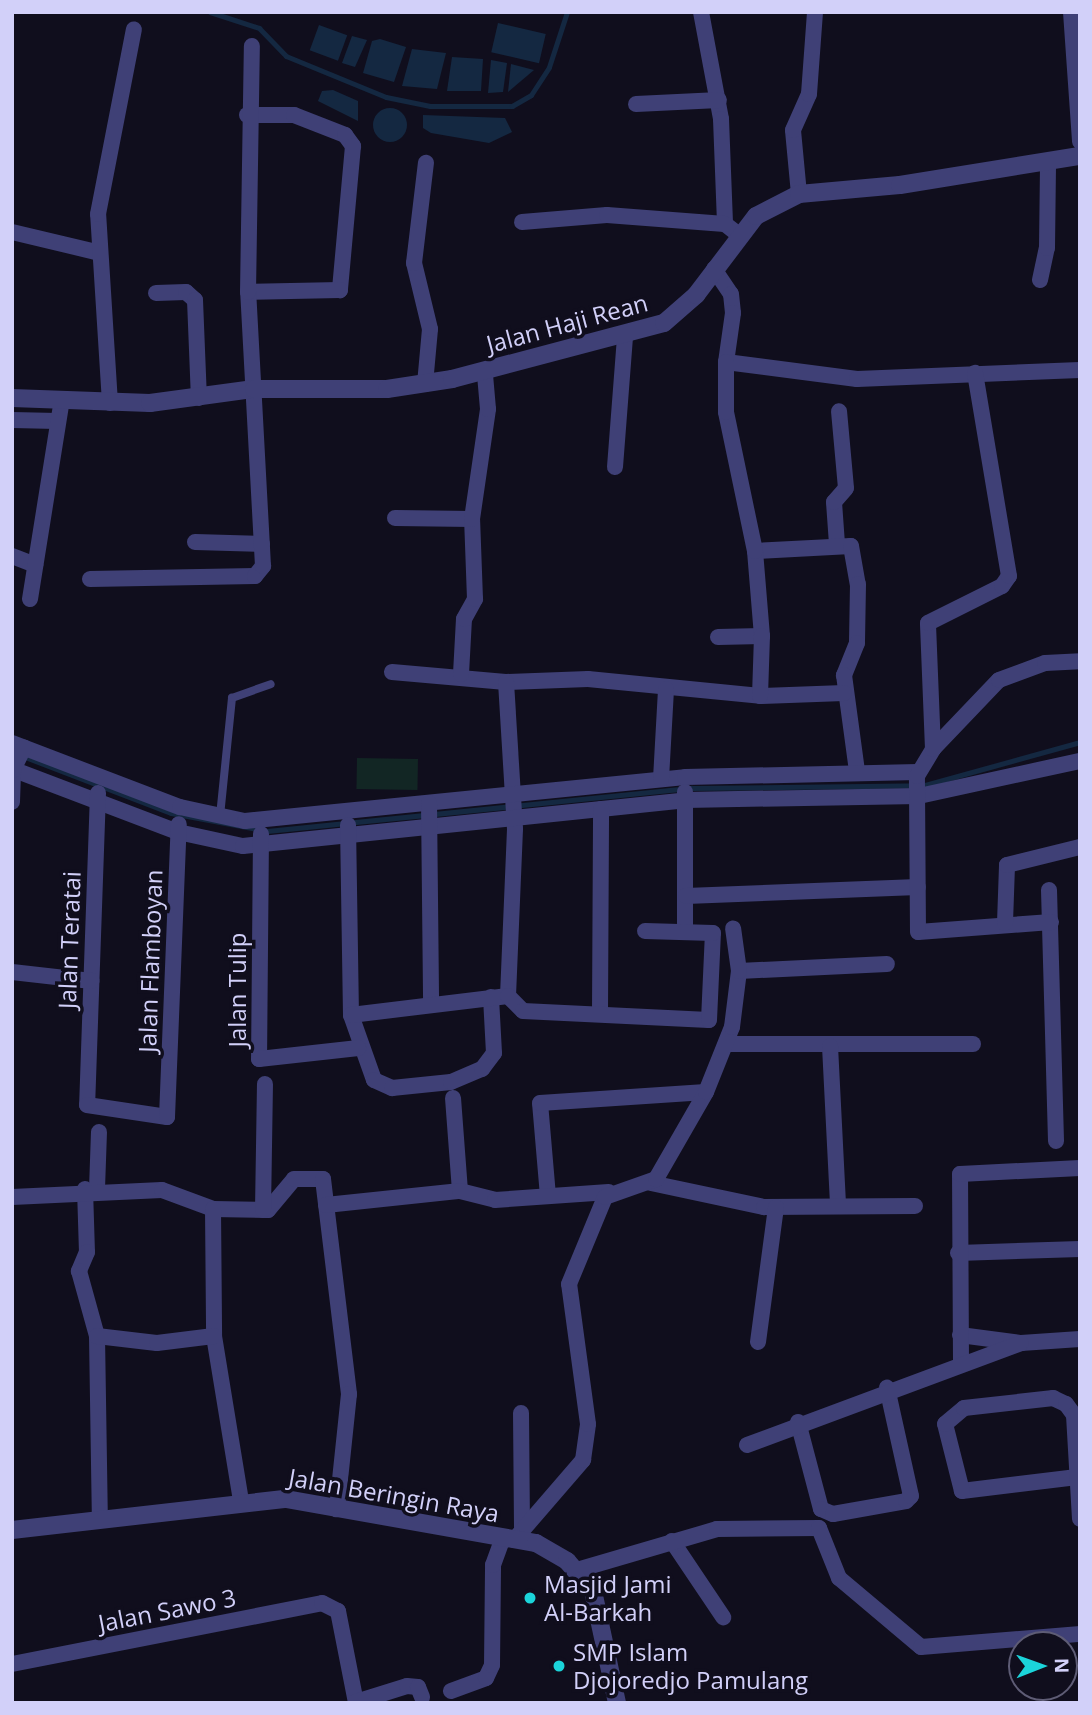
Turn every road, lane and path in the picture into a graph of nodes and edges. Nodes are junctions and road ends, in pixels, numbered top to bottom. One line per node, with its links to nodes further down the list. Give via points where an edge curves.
1 (701, 12): 6 (street)
2 (816, 12): 13 (street, via 809,94 793,130)
3 (1071, 12): 9 (street)
4 (134, 29): 17 (street, via 102,189)
5 (252, 46): 8 (street)
6 (719, 100): 7 (street); 15 (street)
7 (636, 104)
8 (247, 115): 20 (street); 20 (street, via 294,115 345,135 353,146 340,290)
9 (1080, 142)
10 (1080, 156): 12 (street, Jalan Haji Rean)
11 (426, 163): 28 (street, via 414,263 430,329)
12 (1048, 163): 13 (street, Jalan Haji Rean); 19 (street, via 1047,248)
13 (799, 194): 15 (street, Jalan Haji Rean)
14 (522, 222): 15 (street, via 607,215)
15 (732, 229): 18 (street, Jalan Haji Rean)
16 (12, 232): 17 (street)
17 (100, 253): 32 (street)
18 (714, 269): 22 (street, Jalan Haji Rean, via 681,310); 23 (street, via 731,294)
19 (1040, 280)
20 (248, 292): 27 (street)
21 (156, 293): 30 (street, via 186,292 195,300)
22 (625, 337): 25 (street, Jalan Haji Rean); 36 (street)
23 (726, 362): 26 (street, via 857,379); 42 (street, via 726,412)
24 (1080, 370): 26 (street)
25 (485, 371): 28 (street, Jalan Haji Rean); 38 (street, via 488,409)
26 (975, 373): 58 (street, via 1009,576 1002,586 928,623)
27 (254, 380): 28 (street, Jalan Haji Rean); 30 (street, Jalan Haji Rean); 40 (street)
28 (425, 384)
29 (12, 398): 31 (street, Jalan Haji Rean)
30 (200, 398): 32 (street, Jalan Haji Rean)
31 (62, 400): 32 (street, Jalan Haji Rean); 35 (street)
32 (110, 404)
33 (839, 411): 41 (street, via 846,488 834,502)
34 (12, 420): 35 (street)
35 (57, 421): 44 (street)
36 (615, 467)
37 (395, 518): 38 (street)
38 (471, 519): 51 (street, via 475,598 464,619)
39 (195, 542): 40 (street)
40 (262, 544): 45 (street, via 263,566 255,576)
41 (844, 545): 42 (street); 55 (street, via 858,584 857,643 844,670)
42 (755, 551): 47 (street)
43 (12, 556): 44 (street)
44 (35, 565): 46 (street)
45 (90, 579)
46 (30, 599)
47 (762, 635): 48 (street); 56 (street)
48 (718, 637)
49 (1080, 661): 58 (street, via 1045,663 999,680)
50 (392, 672): 51 (street)
51 (461, 674): 52 (street)
52 (506, 682): 54 (street, via 588,679); 68 (street)
53 (271, 684): 72 (lane, via 232,698)
54 (666, 689): 56 (street); 63 (street)
55 (844, 693): 56 (street); 61 (street)
56 (760, 696)
57 (18, 745): 60 (street); 62 (street)
58 (933, 749): 64 (street)
59 (1080, 761): 64 (street)
60 (13, 769): 66 (street); 67 (street)
61 (857, 771): 64 (street); 65 (street)
62 (103, 777): 66 (street, Jalan Teratai); 69 (street)
63 (662, 779): 65 (street); 68 (street)
64 (918, 784): 65 (street); 77 (street)
65 (685, 788): 70 (street); 79 (street)
66 (95, 801): 74 (street); 88 (street, Jalan Teratai)
67 (12, 802)
68 (513, 806): 70 (street); 71 (street); 71 (street); 89 (street)
69 (180, 807): 72 (street); 74 (street, Jalan Flamboyan)
70 (601, 809): 92 (street)
71 (430, 815): 73 (street); 73 (street); 91 (street)
72 (220, 816): 75 (street)
73 (348, 824): 75 (street); 75 (street); 93 (street)
74 (178, 832): 75 (street); 101 (street, Jalan Flamboyan, via 167,1117)
75 (261, 833): 97 (street, Jalan Tulip, via 259,1059)
76 (1080, 847): 81 (street, via 1007,865)
77 (918, 887): 79 (street); 81 (street, via 922,935)
78 (1049, 890): 80 (street)
79 (686, 895): 82 (street)
80 (1051, 922): 81 (street); 103 (street)
81 (1005, 923)
82 (685, 929): 83 (street); 84 (street, via 706,931)
83 (645, 931)
84 (715, 940): 86 (street, via 734,933); 92 (street, via 709,1020)
85 (887, 964): 86 (street)
86 (738, 971): 94 (street)
87 (12, 972): 88 (street)
88 (90, 981): 101 (street, Jalan Teratai)
89 (508, 996): 90 (street); 92 (street, via 523,1011)
90 (491, 997): 91 (street); 97 (street, via 494,1054 482,1069 451,1082 381,1085)
91 (431, 1005): 93 (street)
92 (600, 1013)
93 (351, 1014): 97 (street)
94 (727, 1044): 96 (street); 99 (street)
95 (973, 1044): 96 (street)
96 (830, 1046): 112 (street)
97 (358, 1048)
98 (265, 1084): 116 (street)
99 (706, 1092): 105 (street); 109 (street, via 540,1103)
100 (453, 1098): 107 (street)
101 (87, 1105)
102 (99, 1132): 106 (street)
103 (1056, 1141)
104 (1080, 1168): 118 (street, via 960,1174)
105 (651, 1183): 108 (street); 114 (street)
106 (91, 1189): 110 (street); 115 (street, via 162,1190); 120 (street, via 87,1252 79,1271)
107 (460, 1191): 109 (street, via 495,1200); 111 (street)
108 (609, 1192): 109 (street); 136 (street, via 573,1271 567,1305 586,1406 586,1450)
109 (548, 1196)
110 (12, 1197)
111 (326, 1205): 116 (street, via 323,1179 298,1179); 132 (street, via 349,1394)
112 (838, 1206): 113 (street); 114 (street)
113 (915, 1206)
114 (776, 1207): 123 (street)
115 (213, 1209): 116 (street); 121 (street)
116 (263, 1210)
117 (1080, 1249): 118 (street)
118 (958, 1253): 119 (street)
119 (960, 1335): 124 (street); 125 (street)
120 (97, 1336): 121 (street, via 158,1343); 133 (street)
121 (214, 1336): 131 (street)
122 (1080, 1339): 124 (street)
123 (758, 1342)
124 (1021, 1343): 125 (street)
125 (961, 1361): 126 (street)
126 (887, 1388): 128 (street); 128 (street, via 911,1496 906,1501 833,1514 821,1509)
127 (521, 1413): 136 (street)
128 (798, 1422): 129 (street)
129 (747, 1445)
130 (1077, 1477): 130 (street, via 1074,1415 1054,1398 964,1408 945,1424 962,1491); 134 (street)
131 (241, 1500): 132 (street, Jalan Beringin Raya, via 286,1499); 133 (street, Jalan Beringin Raya)
132 (337, 1509): 136 (street, Jalan Beringin Raya)
133 (100, 1517): 135 (street, Jalan Beringin Raya)
134 (1080, 1519)
135 (12, 1530)
136 (513, 1536): 138 (street, Jalan Beringin Raya, via 550,1549); 142 (street, via 493,1564 492,1665 486,1678)
137 (672, 1541): 138 (street); 139 (street); 140 (street, via 718,1529 819,1528 839,1578 926,1648)
138 (577, 1570): 145 (street, Jalan Beringin Raya, via 603,1613)
139 (723, 1617)
140 (1080, 1634)
141 (12, 1664): 144 (street, Jalan Sawo 3, via 331,1605)
142 (451, 1691)
143 (422, 1697): 144 (street, via 418,1687 407,1686)
144 (356, 1702)
145 (617, 1703)

